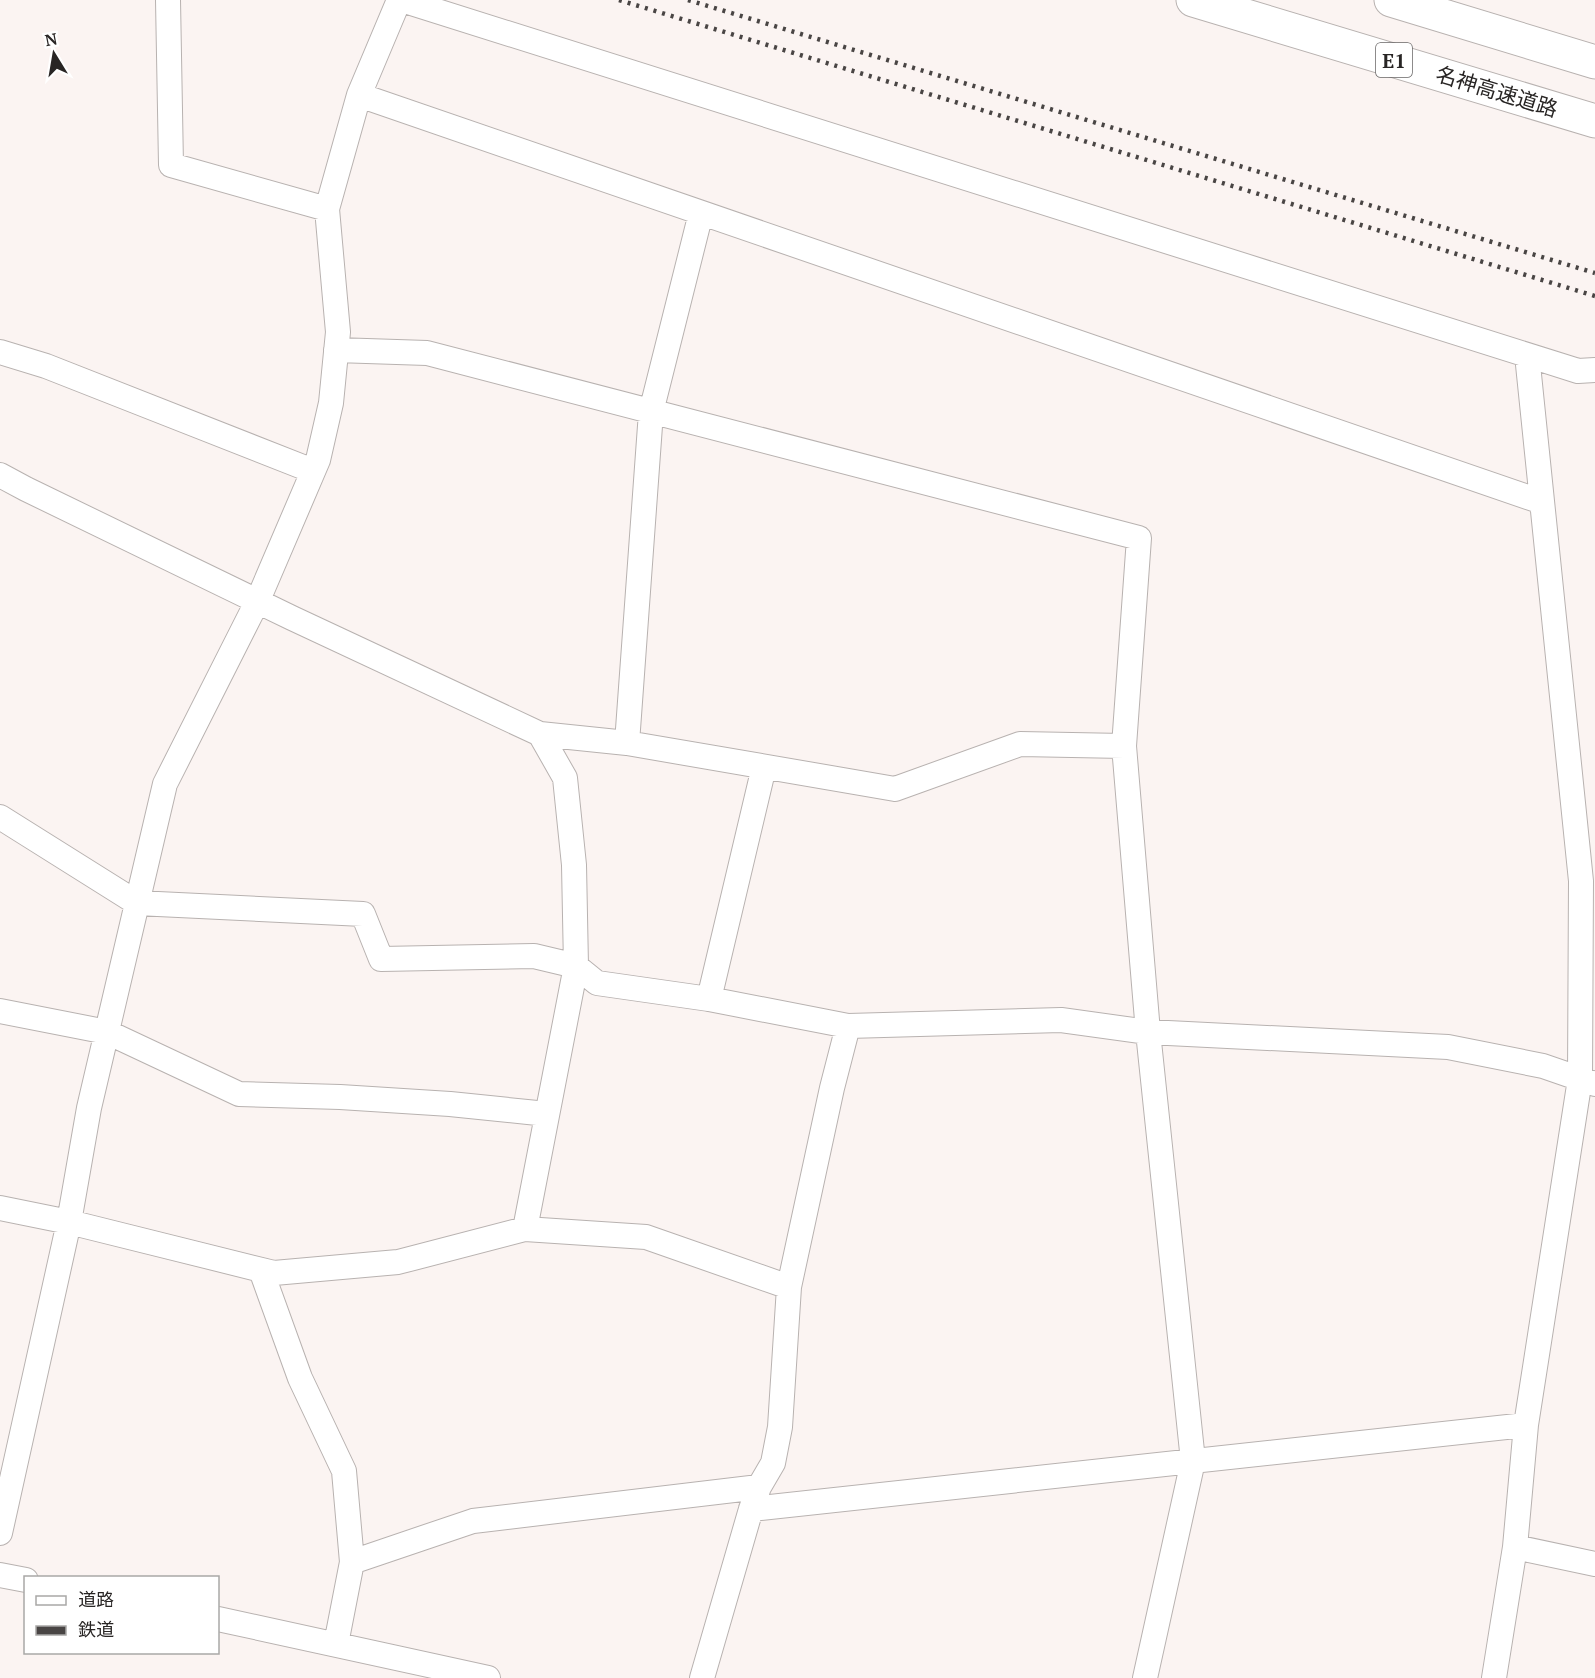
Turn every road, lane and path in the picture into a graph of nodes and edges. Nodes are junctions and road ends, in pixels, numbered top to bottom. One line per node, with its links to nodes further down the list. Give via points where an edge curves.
1 (168, 0): 8 (street, via 171,165)
2 (401, 0): 6 (street); 12 (street)
3 (1193, 0): 7 (highway, 名神高速道路 / E1)
4 (1390, 0): 5 (highway)
5 (1595, 62)
6 (359, 95): 8 (street); 9 (street)
7 (1595, 121)
8 (327, 209): 10 (street, via 338,332)
9 (701, 213): 14 (street); 17 (street)
10 (336, 350): 14 (street, via 427,353); 15 (street, via 331,403)
11 (0, 352): 15 (street, via 46,366)
12 (1527, 355): 13 (street, via 1578,371); 17 (street)
13 (1595, 370)
14 (651, 412): 20 (street); 21 (street, via 1139,538)
15 (313, 471): 18 (street)
16 (0, 475): 18 (street)
17 (1542, 502): 31 (street, via 1581,881)
18 (258, 600): 19 (street); 24 (street, via 165,784)
19 (540, 734): 20 (street); 25 (street, via 565,778 574,865)
20 (627, 743): 22 (street)
21 (1124, 746): 22 (street, via 1020,744 895,789); 30 (street)
22 (764, 767): 26 (street)
23 (0, 817): 24 (street)
24 (137, 903): 25 (street, via 363,914 381,959 534,956); 29 (street)
25 (576, 966): 26 (street, via 597,983); 32 (street)
26 (709, 999): 28 (street)
27 (0, 1011): 29 (street)
28 (848, 1026): 30 (street, via 1061,1020); 37 (street)
29 (107, 1032): 32 (street, via 239,1094 340,1096); 34 (street)
30 (1148, 1032): 31 (street, via 1448,1047 1543,1066); 39 (street)
31 (1588, 1081): 38 (street)
32 (547, 1114): 35 (street)
33 (0, 1208): 34 (street)
34 (69, 1222): 36 (street); 41 (street)
35 (525, 1229): 36 (street, via 398,1262 274,1273); 37 (street, via 646,1237)
36 (261, 1270): 43 (street, via 300,1378 344,1471)
37 (789, 1287): 40 (street, via 780,1426 773,1463)
38 (1527, 1425): 39 (street); 42 (street)
39 (1193, 1461): 40 (street); 51 (street)
40 (755, 1498): 43 (street, via 473,1521); 50 (street)
41 (0, 1533)
42 (1515, 1547): 44 (street); 52 (street)
43 (352, 1562): 48 (street)
44 (1595, 1564)
45 (0, 1575): 46 (street)
46 (24, 1580)
47 (219, 1619): 48 (street)
48 (336, 1644): 49 (street)
49 (488, 1678)
50 (702, 1678)
51 (1145, 1678)
52 (1494, 1678)

